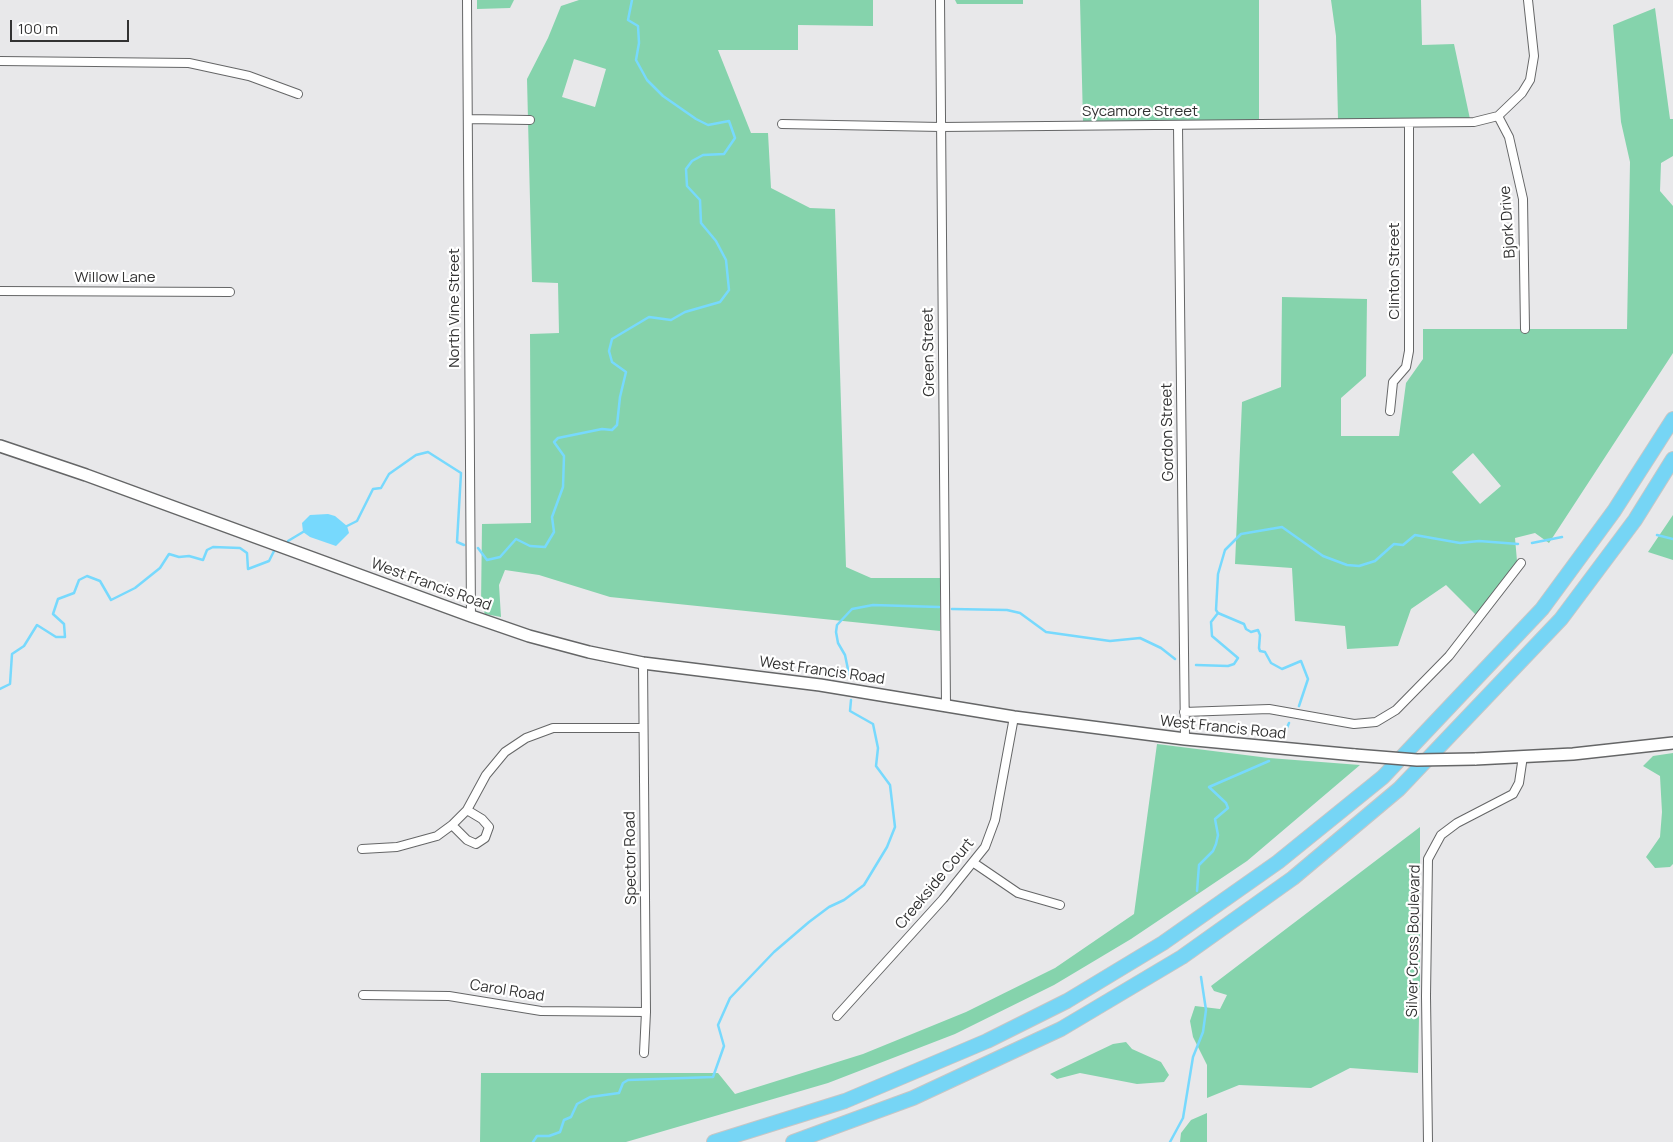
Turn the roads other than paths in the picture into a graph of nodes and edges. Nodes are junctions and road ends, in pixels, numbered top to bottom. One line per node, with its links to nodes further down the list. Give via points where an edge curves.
1 (467, 0): 7 (street, North Vine Street)
2 (940, 0): 12 (street, Green Street)
3 (1528, 0): 6 (street, via 1534,56 1530,80 1522,94)
4 (0, 61): 5 (street, via 189,63 249,76)
5 (298, 94)
6 (1498, 116): 10 (street, Sycamore Street, via 1474,122); 15 (street, Bjork Drive, via 1509,137 1523,199)
7 (468, 119): 8 (street); 21 (street, North Vine Street)
8 (530, 120)
9 (782, 124): 12 (street, Sycamore Street)
10 (1409, 124): 11 (street, Sycamore Street); 16 (street, Clinton Street, via 1409,351 1406,367 1393,382)
11 (1178, 126): 12 (street, Sycamore Street); 24 (street, Gordon Street)
12 (940, 127): 23 (street, Green Street)
13 (0, 291): 14 (street, Willow Lane)
14 (230, 292)
15 (1525, 329)
16 (1390, 411)
17 (1673, 419): 39 (highway, via 1614,510 1542,609 1383,777 1278,862 1163,943 1067,1001 988,1041 846,1100)
18 (0, 446): 21 (street, West Francis Road)
19 (1673, 459): 40 (highway, via 1634,520 1561,619 1399,789 1293,878 1136,987 1061,1029 913,1098)
20 (1521, 563): 24 (street, West Francis Road, via 1449,656 1396,710 1376,722 1354,724 1269,709)
21 (471, 616): 22 (street, West Francis Road, via 528,636)
22 (643, 663): 23 (street, West Francis Road, via 820,685); 26 (street, Spector Road)
23 (946, 705): 25 (street, West Francis Road)
24 (1184, 712): 27 (street, Gordon Street)
25 (1014, 717): 27 (street, West Francis Road); 33 (street, Creekside Court, via 994,823 985,847)
26 (642, 728): 30 (street, via 554,728 526,738 505,752 486,775); 36 (street, Spector Road)
27 (1185, 739): 29 (street, West Francis Road, bridge, via 1417,760)
28 (1673, 742): 29 (street, West Francis Road, via 1574,754)
29 (1523, 756): 41 (street, Silver Cross Boulevard, via 1520,783 1513,794 1457,823 1441,835 1428,859)
30 (467, 810): 31 (street); 31 (street, via 489,827 485,838 476,844)
31 (452, 825): 32 (street, via 437,836 416,844)
32 (362, 849)
33 (974, 863): 34 (street, via 1018,893); 37 (street, Creekside Court)
34 (1060, 905)
35 (363, 995): 36 (street, Carol Road, via 449,996 541,1011)
36 (646, 1012): 38 (street, Spector Road)
37 (837, 1016)
38 (644, 1053)
39 (714, 1142)
40 (793, 1142)
41 (1428, 1142)

